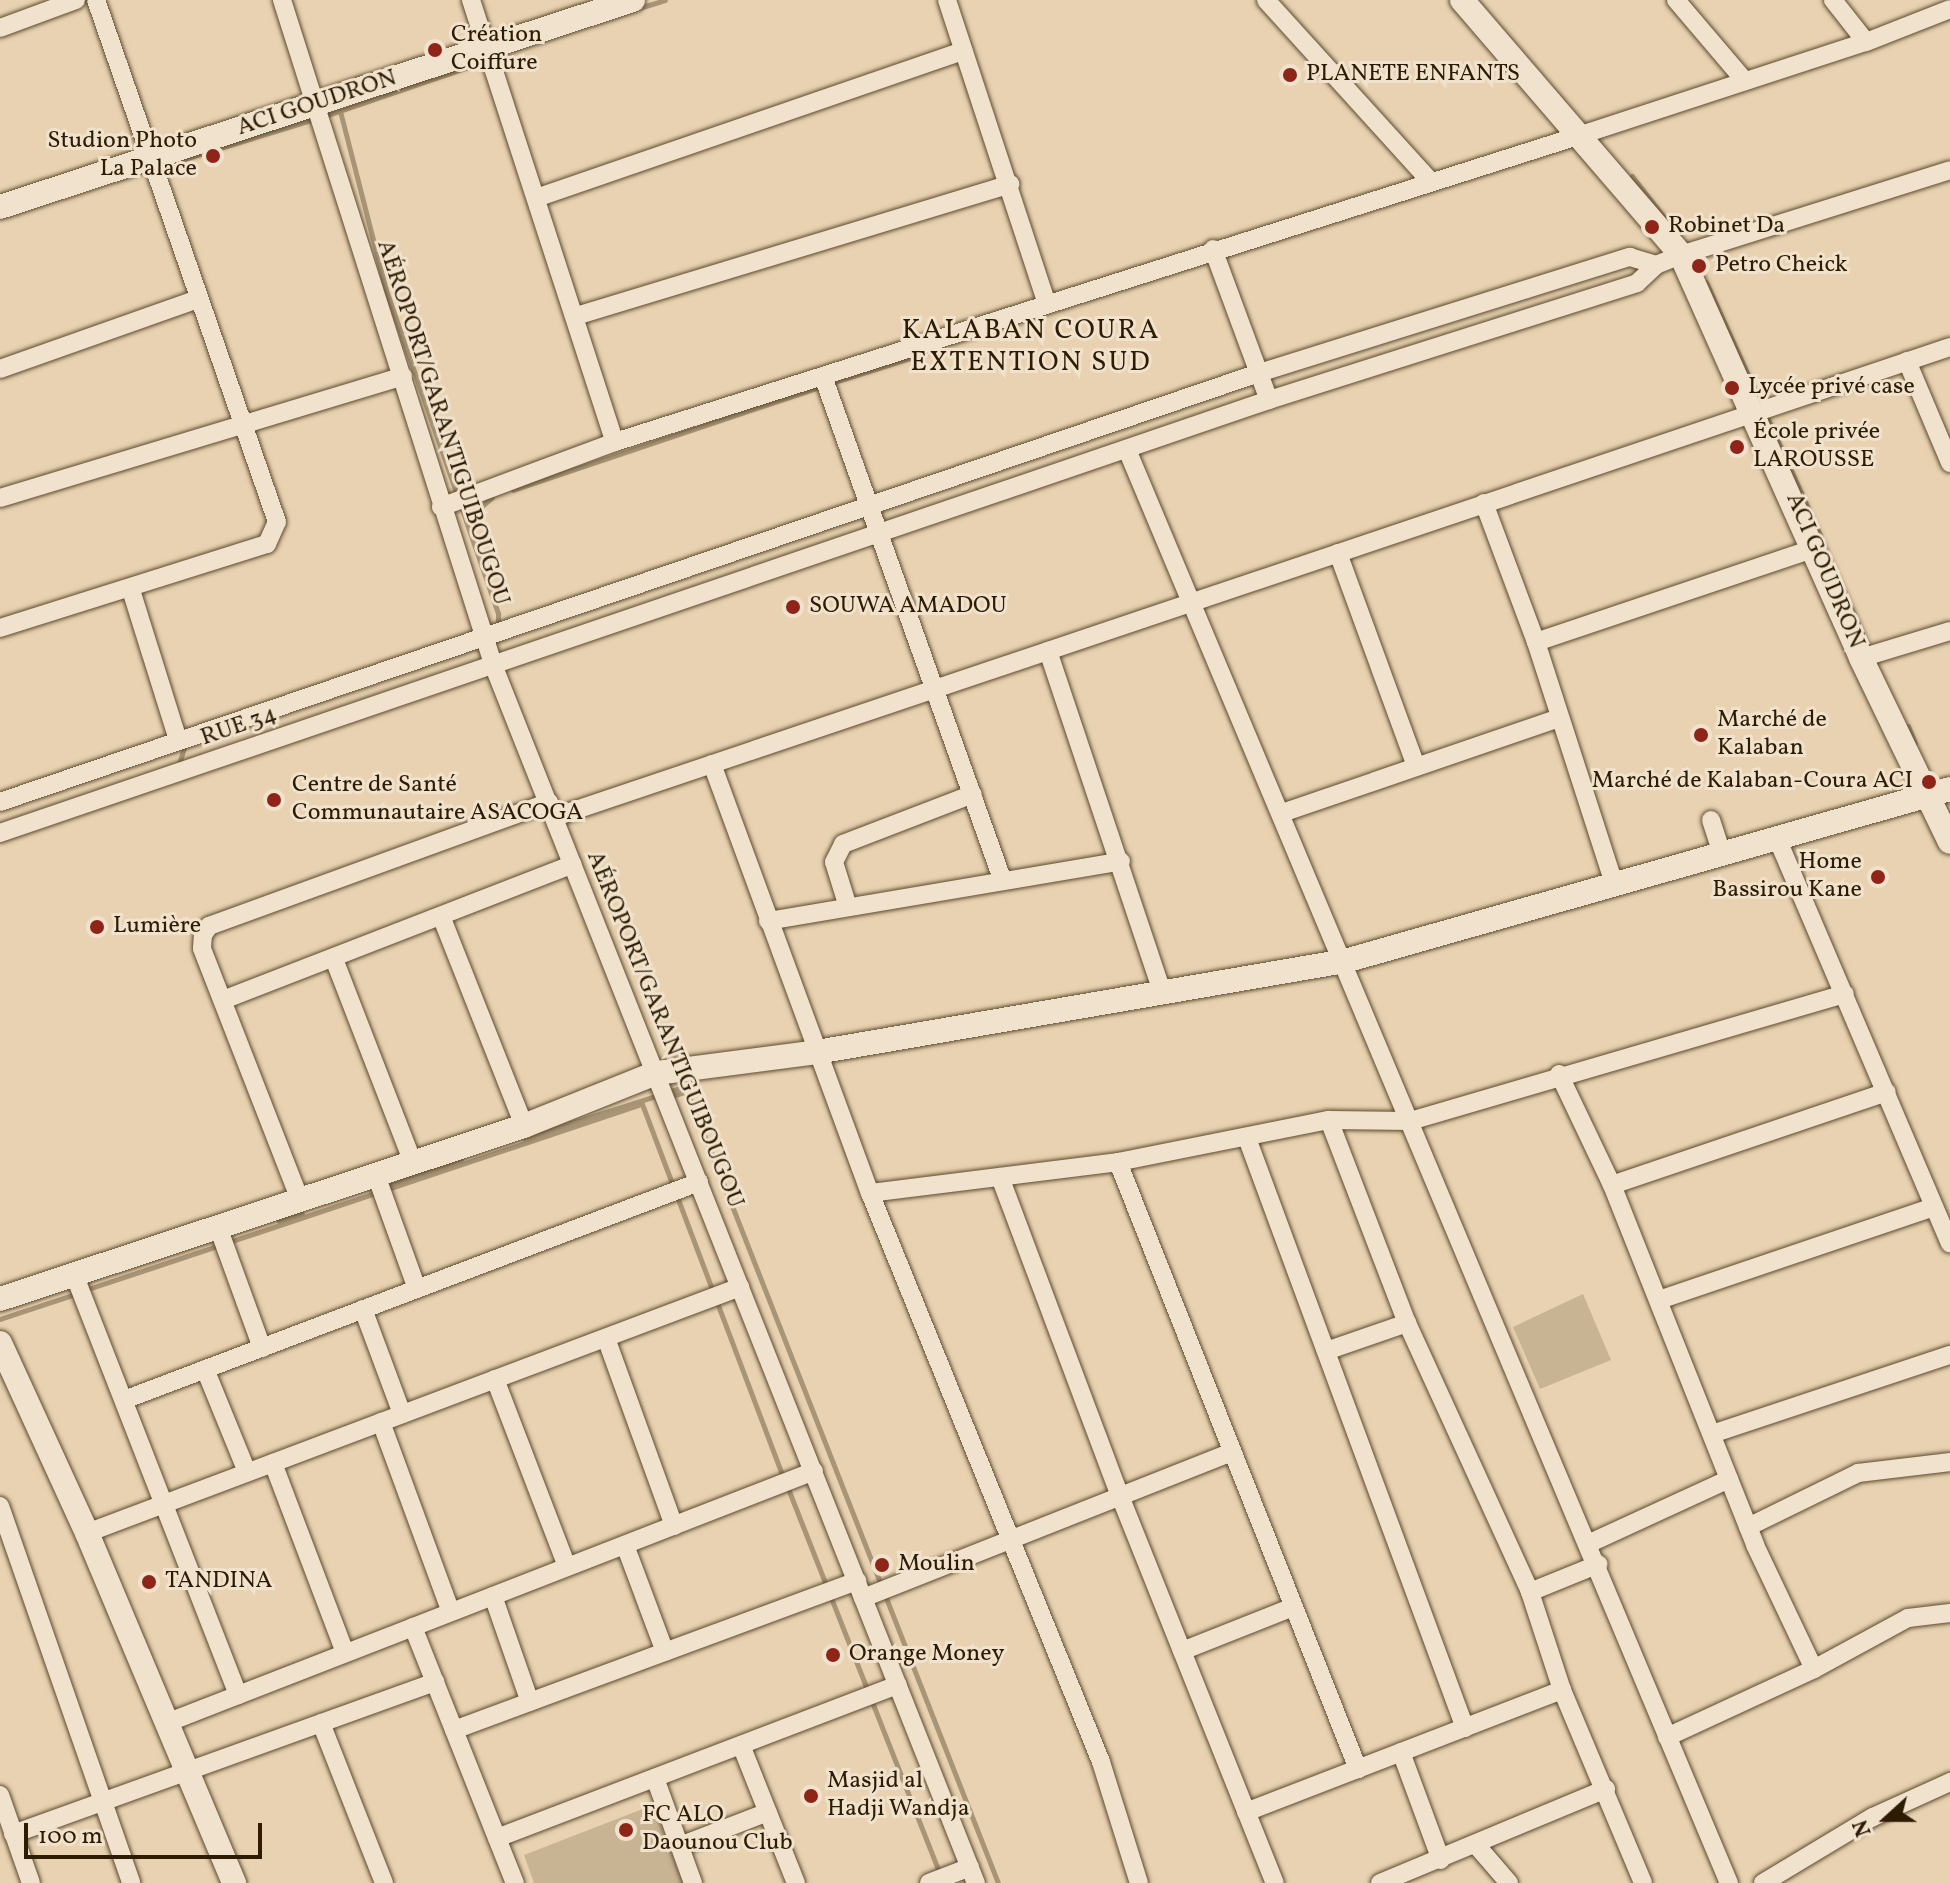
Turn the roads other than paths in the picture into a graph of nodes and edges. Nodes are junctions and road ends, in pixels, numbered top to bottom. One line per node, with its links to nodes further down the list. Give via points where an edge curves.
1 (76, 0): 12 (street)
2 (96, 0): 19 (street)
3 (282, 0): 17 (street, AÉROPORT/GARANTIGUIBOUGOU)
4 (471, 0): 14 (street)
5 (633, 0): 14 (street, ACI GOUDRON)
6 (947, 0): 15 (street)
7 (1266, 0): 21 (street)
8 (1462, 0): 18 (street, ACI GOUDRON)
9 (1676, 0): 16 (street)
10 (1833, 0): 13 (street)
11 (1950, 9): 13 (street)
12 (0, 28)
13 (1866, 42): 16 (street)
14 (486, 49): 17 (street, ACI GOUDRON); 23 (street)
15 (964, 51): 22 (street); 23 (street)
16 (1745, 81): 18 (street)
17 (313, 105): 19 (street, ACI GOUDRON); 35 (street, AÉROPORT/GARANTIGUIBOUGOU)
18 (1578, 136): 21 (street); 26 (street, ACI GOUDRON)
19 (150, 158): 24 (street, ACI GOUDRON); 28 (street)
20 (1950, 170): 26 (street, RUE 34)
21 (1431, 182): 25 (street)
22 (1010, 184): 29 (street); 30 (street)
23 (539, 197): 30 (street)
24 (0, 207)
25 (1213, 249): 29 (street); 34 (street)
26 (1681, 255): 27 (street, RUE 34); 38 (street, ACI GOUDRON)
27 (1656, 265): 34 (street, RUE 34, via 1630,257); 37 (street, RUE 34, via 1637,283)
28 (198, 299): 33 (street); 39 (street)
29 (1047, 304): 36 (street)
30 (576, 316): 40 (street)
31 (1950, 347): 32 (street)
32 (1907, 361): 38 (street); 42 (street)
33 (0, 369)
34 (1259, 373): 37 (street); 46 (street, RUE 34)
35 (403, 376): 39 (street); 45 (street, AÉROPORT/GARANTIGUIBOUGOU)
36 (824, 379): 40 (street); 46 (street)
37 (1269, 400): 41 (street, RUE 34)
38 (1753, 413): 44 (street); 48 (street, ACI GOUDRON)
39 (240, 422): 43 (street); 50 (street, via 277,522 275,533 267,544)
40 (615, 442): 45 (street)
41 (1128, 452): 47 (street, RUE 34); 51 (street)
42 (1950, 463)
43 (0, 498)
44 (1484, 503): 49 (street); 55 (street)
45 (441, 507): 54 (street, AÉROPORT/GARANTIGUIBOUGOU)
46 (870, 507): 47 (street); 54 (street, RUE 34)
47 (880, 537): 58 (street, RUE 34); 59 (street)
48 (1815, 548): 55 (street); 57 (street, ACI GOUDRON)
49 (1338, 553): 51 (street); 63 (street)
50 (131, 590): 52 (street); 61 (street)
51 (1191, 603): 56 (street); 68 (street)
52 (0, 628)
53 (1950, 631): 57 (street)
54 (485, 640): 58 (street, AÉROPORT/GARANTIGUIBOUGOU); 61 (street, RUE 34)
55 (1536, 642): 60 (street)
56 (1048, 651): 59 (street); 74 (street)
57 (1861, 658): 64 (street, ACI GOUDRON)
58 (494, 667): 67 (street, AÉROPORT/GARANTIGUIBOUGOU); 70 (street, RUE 34)
59 (935, 689): 62 (street); 65 (street)
60 (1559, 718): 63 (street); 77 (street)
61 (178, 740): 66 (street, RUE 34)
62 (712, 764): 67 (street); 80 (street)
63 (1416, 766): 68 (street)
64 (1940, 792): 71 (street); 72 (street, ACI GOUDRON)
65 (973, 794): 76 (street); 78 (street, via 843,844 834,862)
66 (0, 802)
67 (552, 810): 75 (street, AÉROPORT/GARANTIGUIBOUGOU); 85 (street, via 209,926 202,948)
68 (1282, 813): 82 (street)
69 (1711, 820): 73 (street)
70 (0, 833)
71 (1777, 838): 73 (street); 84 (street)
72 (1950, 842)
73 (1722, 853): 77 (street)
74 (1121, 861): 76 (street); 83 (street)
75 (573, 864): 79 (street); 87 (street, AÉROPORT/GARANTIGUIBOUGOU)
76 (1002, 879): 78 (street)
77 (1614, 884): 82 (street)
78 (848, 907): 80 (street)
79 (441, 916): 81 (street); 92 (street)
80 (768, 921): 86 (street)
81 (334, 959): 85 (street); 95 (street)
82 (1345, 961): 83 (street); 91 (street)
83 (1162, 992): 86 (street)
84 (1845, 994): 88 (street); 89 (street)
85 (223, 1000): 101 (street)
86 (817, 1052): 87 (street); 100 (street)
87 (656, 1073): 92 (street); 97 (street, AÉROPORT/GARANTIGUIBOUGOU)
88 (1559, 1074): 91 (street); 98 (street)
89 (1887, 1092): 98 (street); 102 (street)
90 (1329, 1120): 91 (street); 93 (street); 111 (street)
91 (1410, 1121): 136 (street, via 1506,1358)
92 (524, 1126): 95 (street)
93 (1247, 1138): 94 (street); 115 (street)
94 (1118, 1162): 96 (street); 123 (street)
95 (413, 1163): 99 (street)
96 (1000, 1177): 100 (street); 129 (street)
97 (699, 1182): 106 (street, AÉROPORT/GARANTIGUIBOUGOU); 107 (street)
98 (1612, 1185): 109 (street)
99 (380, 1186): 101 (street); 107 (street)
100 (870, 1193): 135 (street)
101 (300, 1200): 103 (street)
102 (1934, 1207): 104 (street); 109 (street)
103 (222, 1237): 105 (street); 114 (street)
104 (1950, 1244)
105 (79, 1286): 108 (street); 119 (street)
106 (740, 1287): 112 (street); 126 (street, AÉROPORT/GARANTIGUIBOUGOU)
107 (417, 1289): 110 (street)
108 (0, 1299)
109 (1659, 1300): 122 (street)
110 (363, 1309): 114 (street); 120 (street)
111 (1407, 1323): 115 (street); 141 (street)
112 (606, 1338): 118 (street); 132 (street)
113 (0, 1343): 134 (street)
114 (262, 1348): 117 (street)
115 (1326, 1351): 158 (street)
116 (1950, 1355): 122 (street)
117 (205, 1369): 119 (street); 127 (street)
118 (495, 1379): 120 (street); 139 (street)
119 (124, 1400): 130 (street)
120 (402, 1414): 121 (street)
121 (381, 1422): 125 (street); 144 (street)
122 (1712, 1434): 128 (street)
123 (1232, 1452): 129 (street); 143 (street)
124 (1950, 1462): 133 (street, via 1858,1473)
125 (273, 1463): 127 (street); 149 (street)
126 (814, 1471): 132 (street); 140 (street, AÉROPORT/GARANTIGUIBOUGOU)
127 (247, 1472): 130 (street)
128 (1729, 1479): 133 (street); 136 (street)
129 (1120, 1496): 135 (street); 147 (street)
130 (165, 1503): 134 (street); 154 (street)
131 (0, 1506): 169 (street)
132 (674, 1526): 137 (street)
133 (1748, 1527): 150 (street)
134 (87, 1533): 156 (street)
135 (1012, 1539): 140 (street); 187 (street, via 1101,1762)
136 (1590, 1543): 138 (street)
137 (625, 1545): 139 (street); 148 (street)
138 (1599, 1564): 141 (street); 160 (street)
139 (567, 1567): 142 (street)
140 (860, 1589): 148 (street); 152 (street, AÉROPORT/GARANTIGUIBOUGOU)
141 (1530, 1592): 153 (street)
142 (493, 1596): 144 (street); 155 (street)
143 (1293, 1607): 147 (street); 163 (street)
144 (451, 1612): 146 (street)
145 (1950, 1613): 150 (street, via 1908,1618)
146 (413, 1627): 149 (street); 151 (street)
147 (1182, 1651): 171 (street)
148 (665, 1652): 155 (street)
149 (345, 1653): 154 (street)
150 (1814, 1669): 160 (street)
151 (435, 1682): 157 (street); 159 (street)
152 (898, 1685): 161 (street); 178 (street, AÉROPORT/GARANTIGUIBOUGOU)
153 (1562, 1690): 158 (street); 167 (street)
154 (238, 1695): 156 (street)
155 (530, 1702): 159 (street)
156 (169, 1722): 164 (street)
157 (321, 1723): 164 (street); 182 (street)
158 (1465, 1728): 162 (street)
159 (454, 1730): 172 (street)
160 (1667, 1737): 192 (street)
161 (741, 1745): 165 (street); 170 (street)
162 (1401, 1752): 163 (street); 177 (street)
163 (1358, 1769): 171 (street)
164 (188, 1771): 169 (street); 181 (street)
165 (655, 1778): 172 (street); 174 (street)
166 (1950, 1782): 193 (street, via 1873,1817)
167 (1606, 1789): 175 (street); 191 (street)
168 (0, 1795): 173 (street)
169 (103, 1802): 173 (street); 180 (street)
170 (768, 1812): 174 (street); 185 (street)
171 (1246, 1812): 188 (street)
172 (497, 1838): 183 (street)
173 (16, 1842): 176 (street); 179 (street)
174 (680, 1846): 184 (street)
175 (1477, 1846): 177 (street); 190 (street)
176 (0, 1855)
177 (1441, 1860): 189 (street)
178 (973, 1875): 186 (street)
179 (31, 1883)
180 (131, 1883)
181 (234, 1883)
182 (384, 1883)
183 (515, 1883)
184 (693, 1883)
185 (796, 1883)
186 (929, 1883)
187 (1139, 1883)
188 (1275, 1883)
189 (1380, 1883)
190 (1509, 1883)
191 (1643, 1883)
192 (1729, 1883)
193 (1763, 1883)

